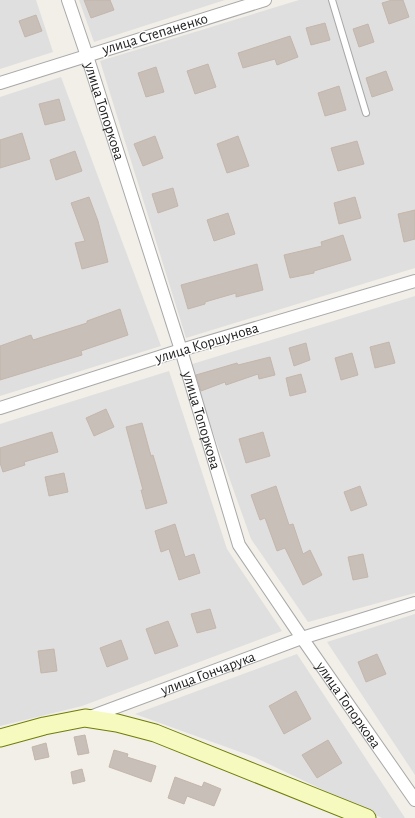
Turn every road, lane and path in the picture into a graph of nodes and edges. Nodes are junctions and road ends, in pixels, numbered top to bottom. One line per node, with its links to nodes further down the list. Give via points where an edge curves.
1 (68, 0): 4 (street, улица Топоркова)
2 (265, 0): 4 (street, улица Степаненко)
3 (332, 0): 6 (lane)
4 (87, 56): 5 (street, улица Степаненко); 8 (street, улица Топоркова)
5 (0, 83)
6 (366, 113)
7 (415, 281): 8 (street, улица Коршунова)
8 (181, 350): 9 (street, улица Коршунова); 11 (street, улица Топоркова, via 239,545)
9 (0, 408)
10 (415, 603): 11 (street, улица Гончарука)
11 (302, 638): 12 (street, улица Гончарука); 14 (street, улица Топоркова)
12 (85, 718): 13 (street, улица Гончарука); 15 (street, via 156,733)
13 (0, 738)
14 (415, 800)
15 (367, 818)

